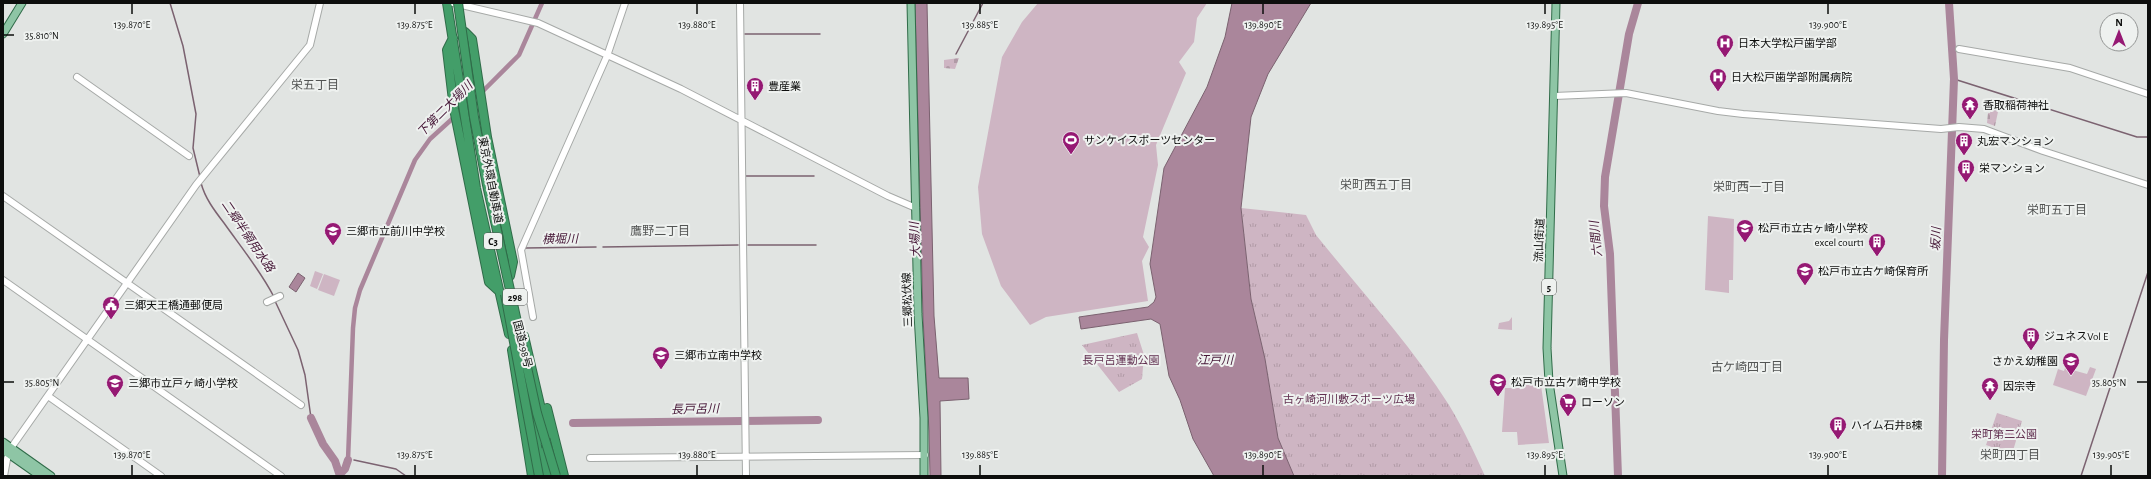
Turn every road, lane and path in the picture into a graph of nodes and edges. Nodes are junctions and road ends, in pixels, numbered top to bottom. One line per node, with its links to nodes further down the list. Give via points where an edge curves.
1 (22, 3): 10 (main road)
2 (320, 3): 24 (street, via 310,45 199,182)
3 (447, 3): 11 (highway, 国道298号 / 298)
4 (457, 3): 9 (highway, 国道298号 / 298); 13 (street, via 528,20); 25 (highway, 東京外環自動車道 / C3, via 479,179); 34 (highway, 東京外環自動車道 / C3, bridge, via 487,185)
5 (625, 3): 13 (street)
6 (740, 3): 18 (street)
7 (911, 3): 22 (main road, 三郷松伏線)
8 (1556, 3): 15 (main road, 流山街道 / 5)
9 (465, 32): 17 (highway, 国道298号 / 298, via 474,93); 17 (highway, via 472,39)
10 (3, 34)
11 (453, 38): 25 (highway, 国道298号 / 298, via 476,188); 25 (highway, via 447,50 458,133 489,281)
12 (1959, 49): 16 (street, via 2070,68)
13 (607, 56): 18 (street); 28 (street, via 521,250)
14 (77, 77): 19 (street)
15 (1554, 94): 20 (street, via 1625,93 1718,111 1988,130); 54 (main road, 流山街道 / 5, via 1547,348 1549,382)
16 (2148, 94)
17 (481, 116): 30 (highway, 国道298号 / 298, via 490,188)
18 (742, 121): 22 (street); 38 (street)
19 (189, 156)
20 (2148, 185)
21 (3, 196): 24 (street)
22 (916, 208): 37 (main road, 三郷松伏線)
23 (3, 280): 29 (street)
24 (128, 283): 29 (street); 33 (street)
25 (502, 293): 31 (highway, 国道298号 / 298); 46 (highway, bridge); 48 (highway, 東京外環自動車道 / C3, bridge)
26 (279, 297): 27 (street)
27 (268, 301)
28 (533, 317)
29 (88, 340): 32 (street); 44 (street)
30 (526, 346): 50 (highway, 国道298号 / 298); 51 (highway, via 532,351)
31 (512, 350): 45 (highway, 298); 47 (highway, 国道298号 / 298, via 532,420)
32 (48, 396): 36 (street); 43 (street)
33 (301, 405)
34 (537, 413): 49 (highway, 東京外環自動車道 / C3, bridge); 50 (highway, bridge)
35 (3, 442): 36 (main road)
36 (7, 451): 40 (street); 41 (main road); 42 (main road)
37 (924, 455): 38 (street); 53 (main road, 三郷松伏線)
38 (746, 456): 39 (street); 52 (street)
39 (590, 458)
40 (4, 476)
41 (40, 476)
42 (51, 476)
43 (161, 476)
44 (281, 476)
45 (532, 476)
46 (539, 476)
47 (543, 476)
48 (547, 476)
49 (551, 476)
50 (555, 476)
51 (564, 476)
52 (746, 476)
53 (924, 476)
54 (1563, 476)

